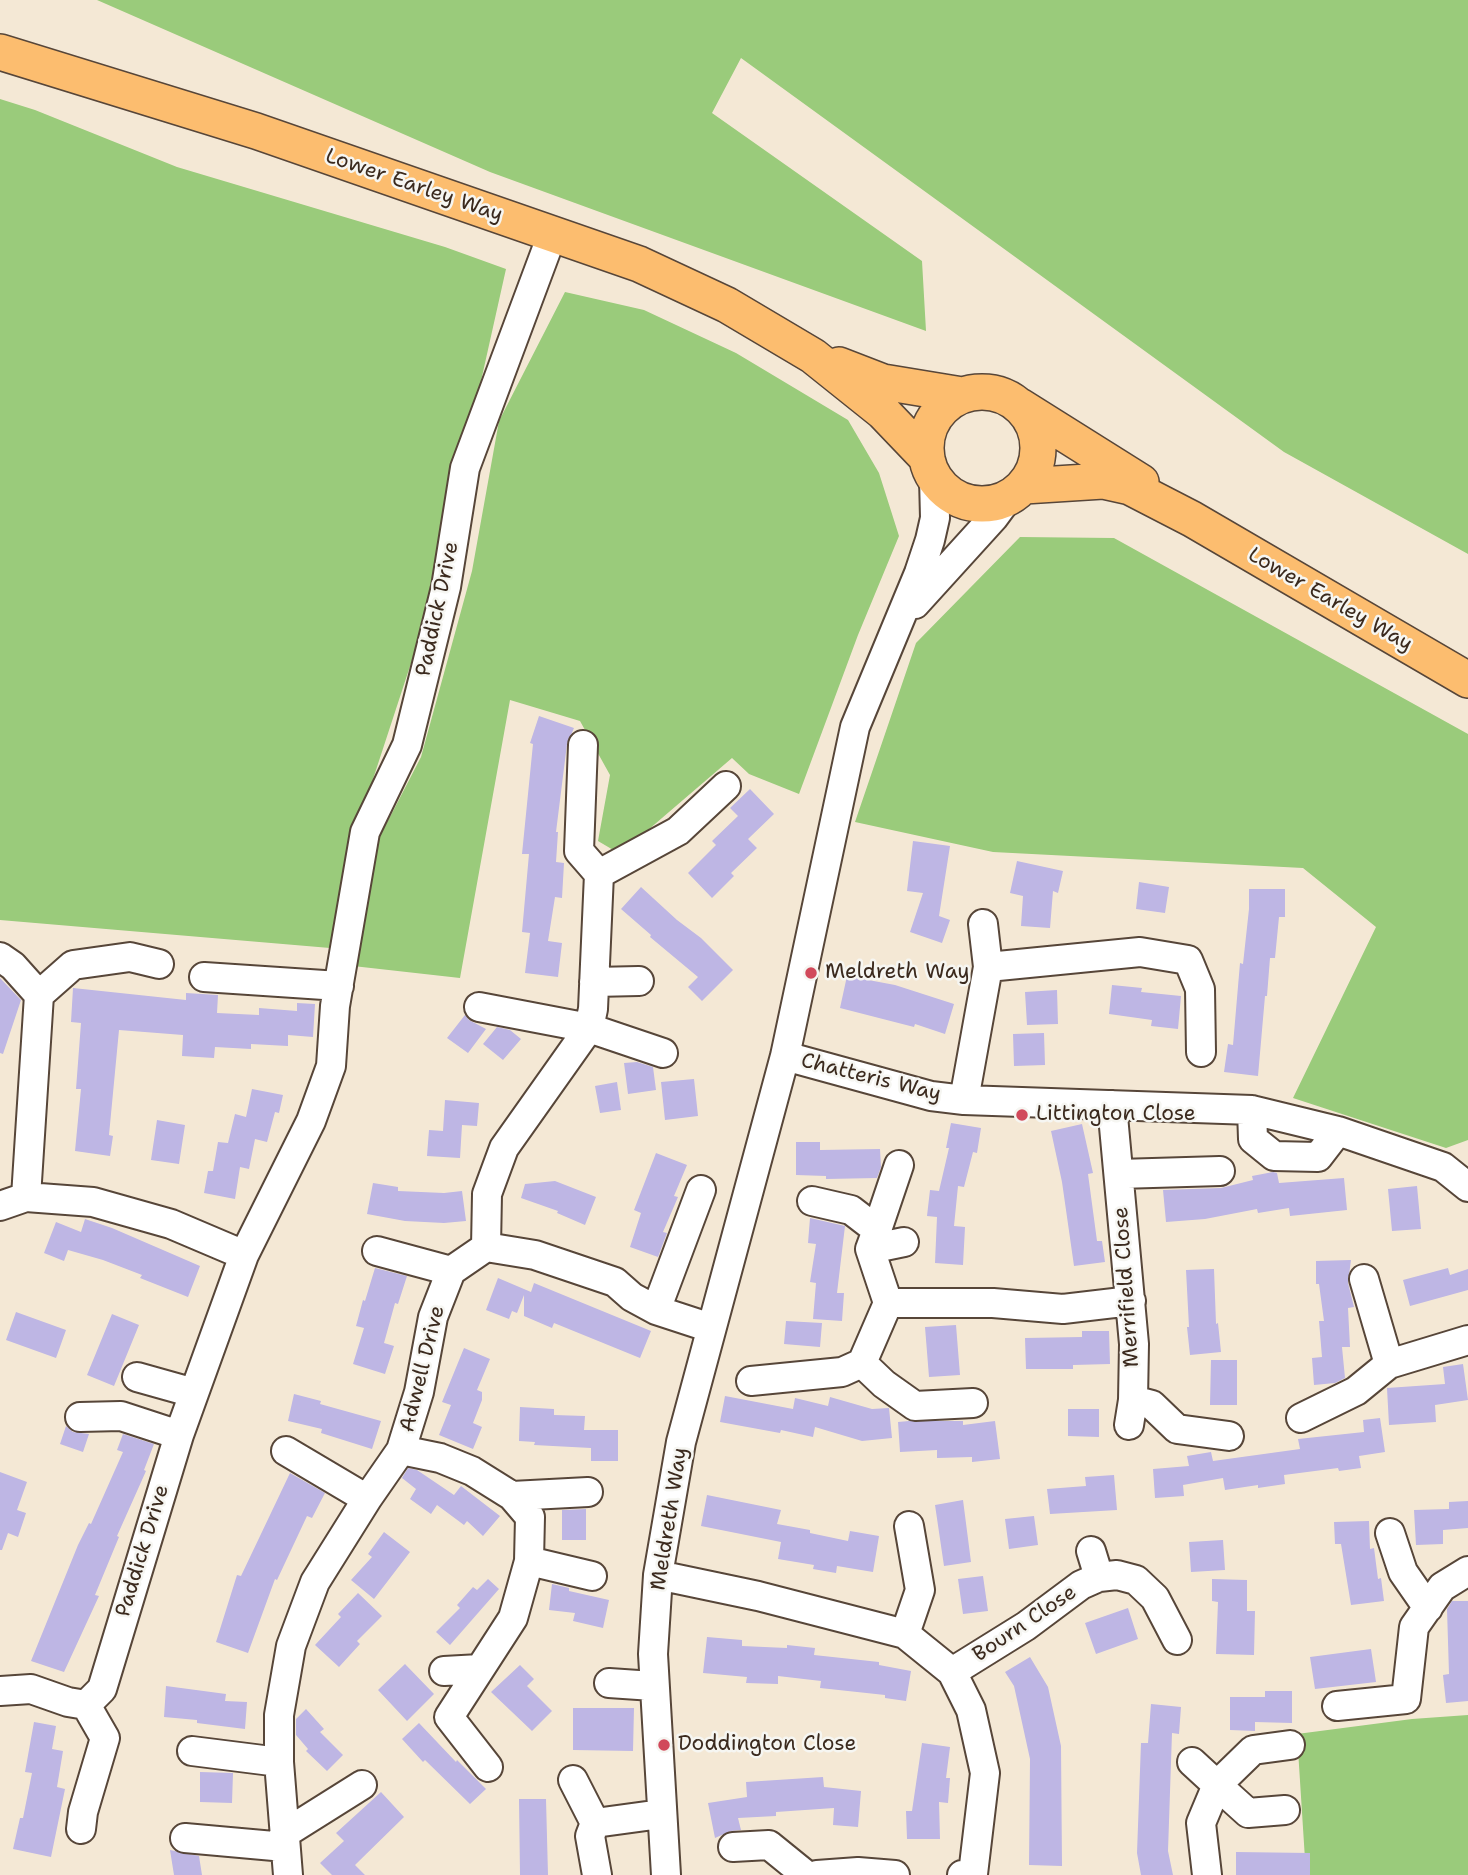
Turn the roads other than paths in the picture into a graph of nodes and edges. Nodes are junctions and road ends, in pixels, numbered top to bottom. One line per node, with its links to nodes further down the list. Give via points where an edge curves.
1 (0, 52): 2 (main road, Lower Earley Way, via 256,131)
2 (552, 234): 3 (main road, Lower Earley Way, via 639,264 727,304); 21 (street, Paddick Drive, via 465,468 446,587 407,745 365,832)
3 (813, 356): 4 (main road, Lower Earley Way, via 883,382); 6 (main road, Lower Earley Way, via 883,412)
4 (962, 395): 5 (main road, via 1002,395); 6 (main road, via 939,412 929,429)
5 (1018, 404): 7 (main road, via 1037,434 1038,456 1030,478); 8 (main road, Lower Earley Way)
6 (930, 468): 7 (main road, via 948,493 972,503 989,504); 9 (street, Meldreth Way, via 934,518 930,540)
7 (1016, 492): 8 (main road, Lower Earley Way, via 1103,481 1130,487); 9 (street, Meldreth Way)
8 (1192, 519): 10 (main road, Lower Earley Way)
9 (897, 624): 27 (street, Meldreth Way, via 855,727)
10 (1468, 680)
11 (583, 745): 13 (street, via 579,851)
12 (726, 786): 13 (street, via 678,831)
13 (599, 874): 20 (street)
14 (983, 924): 17 (street)
15 (0, 957): 22 (street)
16 (159, 964): 22 (street, via 130,957 73,965)
17 (988, 967): 25 (street, via 1191,951 1200,989); 28 (street)
18 (204, 977): 21 (street)
19 (639, 981): 20 (street)
20 (594, 982): 24 (street)
21 (340, 986): 44 (street, Paddick Drive, via 331,1066 311,1121)
22 (39, 995): 37 (street)
23 (479, 1007): 24 (street)
24 (589, 1028): 26 (street); 42 (street, via 504,1148 487,1194)
25 (1201, 1052)
26 (663, 1053)
27 (785, 1056): 28 (street, Chatteris Way, via 931,1096); 50 (street, Meldreth Way)
28 (964, 1100): 29 (street, Chatteris Way)
29 (1112, 1105): 30 (street, Chatteris Way); 34 (street, Merrifield Close)
30 (1252, 1110): 31 (street, Chatteris Way); 31 (street, via 1253,1139 1274,1156 1318,1157)
31 (1338, 1131): 35 (street, Chatteris Way, via 1443,1167)
32 (899, 1165): 40 (street)
33 (1220, 1171): 34 (street)
34 (1119, 1174): 47 (street, Merrifield Close)
35 (1468, 1187)
36 (701, 1190): 49 (street)
37 (26, 1197): 39 (street); 44 (street, via 93,1202 171,1224)
38 (812, 1201): 40 (street, via 851,1210)
39 (0, 1206)
40 (874, 1239): 41 (street); 48 (street)
41 (904, 1242)
42 (486, 1247): 45 (street); 49 (street, via 536,1255 615,1282)
43 (377, 1251): 45 (street)
44 (244, 1255): 56 (street, Paddick Drive)
45 (451, 1272): 62 (street, Adwell Drive, via 433,1317 419,1392)
46 (1363, 1279): 53 (street)
47 (1131, 1301): 48 (street, via 1062,1309 993,1303); 61 (street, Merrifield Close, via 1131,1412 1152,1405 1177,1429)
48 (888, 1304): 52 (street)
49 (656, 1310): 50 (street)
50 (710, 1328): 71 (street, Meldreth Way, via 681,1442)
51 (1468, 1340): 53 (street)
52 (862, 1363): 55 (street, via 842,1372); 57 (street, via 915,1406)
53 (1389, 1364): 59 (street, via 1356,1391)
54 (137, 1377): 56 (street)
55 (751, 1381)
56 (194, 1393): 60 (street, Paddick Drive)
57 (973, 1403)
58 (80, 1417): 60 (street, via 121,1416)
59 (1301, 1418)
60 (179, 1435): 82 (street, Paddick Drive, via 102,1689)
61 (1229, 1436)
62 (401, 1450): 65 (street, via 472,1471); 66 (street, Adwell Drive)
63 (286, 1451): 66 (street)
64 (588, 1492): 65 (street)
65 (512, 1496): 69 (street, via 530,1517)
66 (367, 1499): 86 (street, Adwell Drive, via 315,1582 290,1646 279,1715)
67 (909, 1526): 74 (street, via 920,1590)
68 (1390, 1533): 73 (street)
69 (529, 1561): 72 (street); 76 (street, via 513,1618)
70 (1468, 1572): 73 (street, via 1442,1587)
71 (658, 1575): 74 (street); 80 (street, Meldreth Way)
72 (592, 1576)
73 (1412, 1621): 83 (street, via 1406,1699)
74 (905, 1634): 78 (street)
75 (1177, 1640): 78 (street, Bourn Close, via 1155,1598 1136,1580 1095,1564 1082,1586)
76 (480, 1669): 77 (street); 88 (street, via 449,1717)
77 (444, 1671)
78 (953, 1672): 106 (street, via 971,1710 985,1773)
79 (609, 1683): 80 (street)
80 (653, 1686): 93 (street, Meldreth Way)
81 (0, 1691): 82 (street, via 31,1689)
82 (86, 1705): 94 (street, via 105,1738 91,1791)
83 (1337, 1706)
84 (1290, 1745): 91 (street, via 1253,1751)
85 (192, 1751): 86 (street)
86 (279, 1762): 97 (street, Adwell Drive)
87 (1192, 1762): 91 (street)
88 (488, 1768)
89 (573, 1780): 95 (street)
90 (362, 1785): 97 (street)
91 (1217, 1785): 92 (street, via 1248,1813); 107 (street, via 1201,1823)
92 (1285, 1810)
93 (661, 1814): 95 (street); 101 (street, Meldreth Way)
94 (89, 1821)
95 (595, 1823): 100 (street, via 590,1836)
96 (185, 1838): 97 (street)
97 (285, 1840): 99 (street, Adwell Drive)
98 (733, 1847): 102 (street, via 769,1845)
99 (288, 1875)
100 (597, 1875)
101 (666, 1875)
102 (806, 1875)
103 (817, 1875): 104 (street)
104 (895, 1875)
105 (962, 1875): 106 (street)
106 (973, 1875)
107 (1208, 1875)

